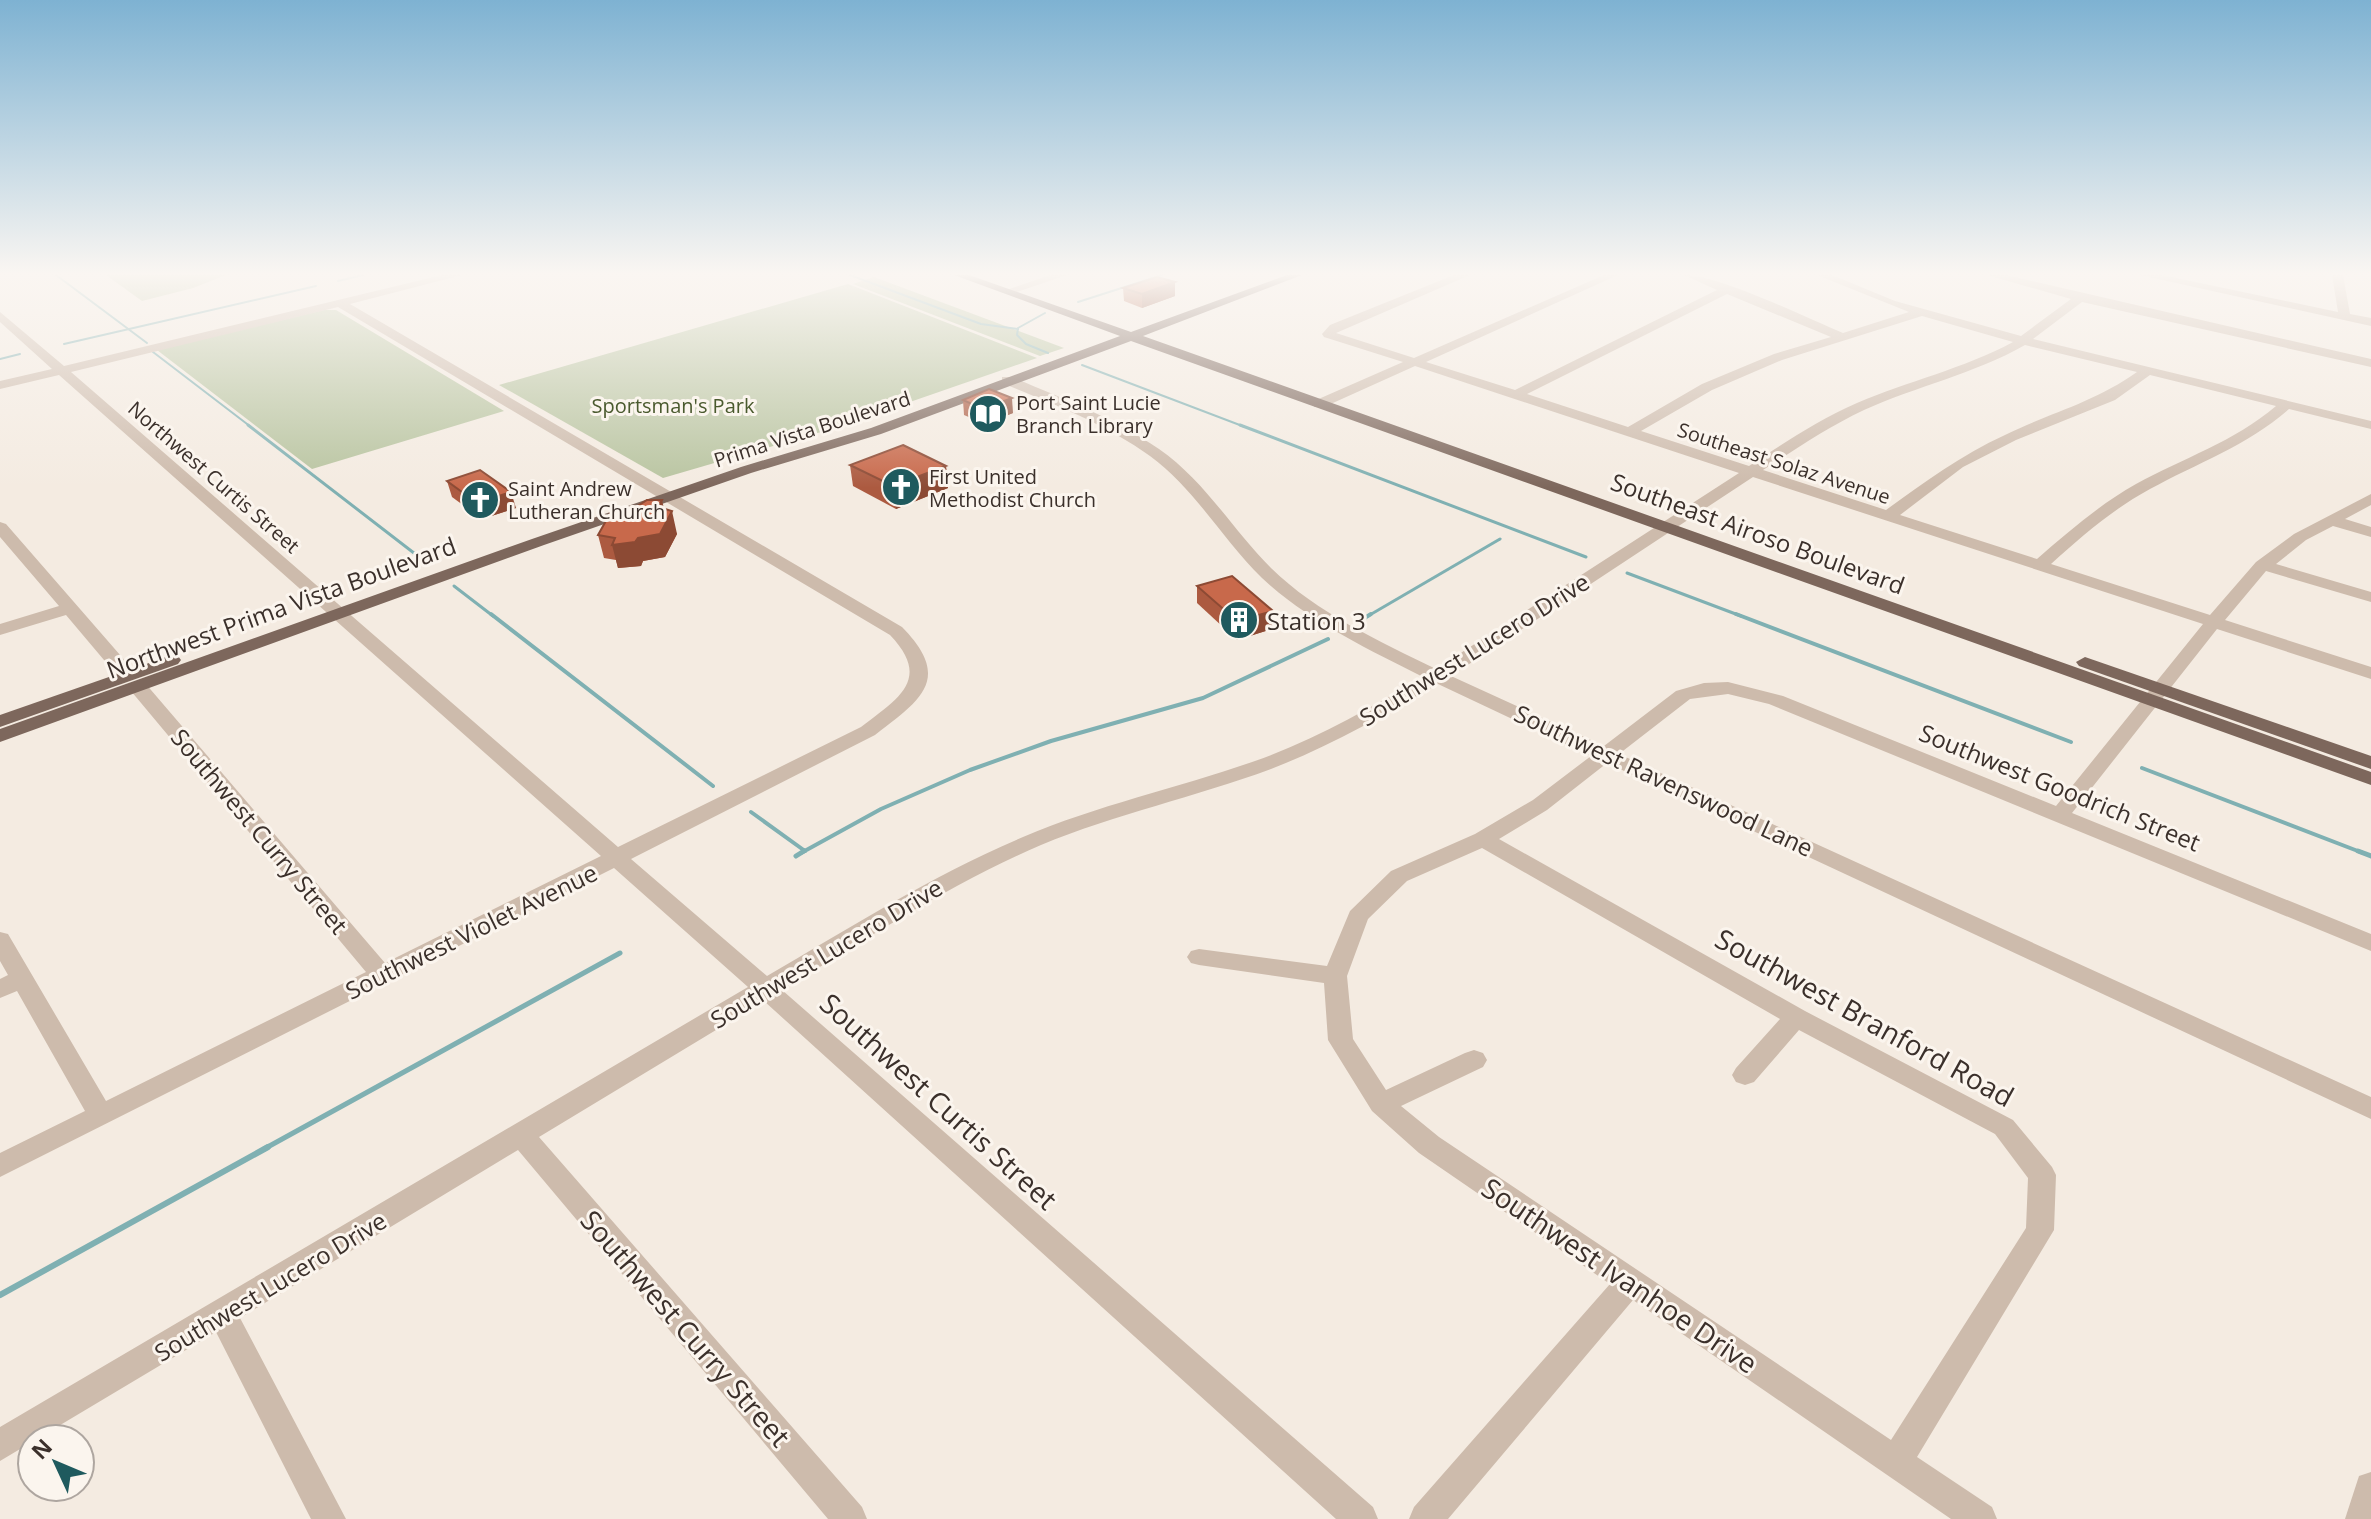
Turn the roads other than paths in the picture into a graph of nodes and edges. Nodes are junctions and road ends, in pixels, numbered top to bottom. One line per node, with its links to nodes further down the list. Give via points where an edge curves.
1 (34, 346): 15 (street, Northwest Curtis Street)
2 (161, 346): 15 (street)
3 (413, 346): 25 (street)
4 (1100, 346): 17 (main road, Prima Vista Boulevard)
5 (1170, 346): 20 (main road, Southeast Airoso Boulevard)
6 (1362, 346): 13 (street, Southeast Solaz Avenue)
7 (1450, 346): 13 (street)
8 (1615, 346): 19 (street)
9 (1814, 346): 23 (street, via 1707,387)
10 (2014, 346): 24 (street, Southwest Lucero Drive, via 1862,406)
11 (2043, 346): 16 (street)
12 (2294, 346): 14 (street)
13 (1411, 363): 19 (street, Southeast Solaz Avenue); 20 (street)
14 (2371, 363)
15 (61, 370): 18 (street); 36 (street, Northwest Curtis Street)
16 (2147, 371): 21 (street); 27 (street, via 2110,397 1958,464)
17 (1001, 383): 25 (main road, Prima Vista Boulevard, via 876,431); 40 (street, Southwest Ravenswood Lane, via 1104,422 1151,450 1194,488 1278,583 1341,629)
18 (0, 385)
19 (1514, 396): 23 (street, Southeast Solaz Avenue)
20 (1326, 401): 29 (main road, Southeast Airoso Boulevard)
21 (2285, 405): 22 (street); 32 (street, via 2236,444 2143,486 2091,519)
22 (2371, 425)
23 (1627, 433): 24 (street, Southeast Solaz Avenue)
24 (1747, 472): 27 (street, Southeast Solaz Avenue); 29 (street, Southwest Lucero Drive)
25 (664, 493): 36 (main road, Northwest Prima Vista Boulevard); 50 (street, Southwest Violet Avenue, via 896,631 918,652 922,673 911,697 868,731)
26 (2371, 499): 28 (street)
27 (1887, 517): 32 (street, Southeast Solaz Avenue)
28 (2333, 521): 31 (street); 33 (street)
29 (1671, 523): 40 (street, Southwest Lucero Drive); 42 (main road, Southeast Airoso Boulevard)
30 (0, 527): 35 (street, Southwest Curry Street)
31 (2371, 532)
32 (2040, 565): 37 (street, Southeast Solaz Avenue)
33 (2262, 565): 34 (street); 37 (street)
34 (2371, 597)
35 (68, 609): 38 (street); 41 (street, Southwest Curry Street)
36 (335, 610): 41 (main road, Northwest Prima Vista Boulevard); 50 (street, Southwest Curtis Street)
37 (2214, 622): 39 (street, Southeast Solaz Avenue); 42 (street)
38 (0, 630)
39 (2371, 673)
40 (1437, 677): 45 (street, Southwest Ravenswood Lane); 57 (street, Southwest Lucero Drive, via 1342,732 1032,841 944,882)
41 (133, 681): 43 (main road, Northwest Prima Vista Boulevard); 44 (main road, Northwest Prima Vista Boulevard); 54 (street, Southwest Curry Street)
42 (2156, 694): 46 (main road, Southeast Airoso Boulevard); 47 (main road, Southeast Airoso Boulevard); 48 (street)
43 (0, 721)
44 (0, 736)
45 (1609, 754): 48 (street, Southwest Goodrich Street, via 1683,695 1728,688 1776,700); 49 (street); 62 (street, Southwest Ravenswood Lane)
46 (2371, 763)
47 (2371, 779)
48 (2060, 815): 52 (street, Southwest Goodrich Street)
49 (1483, 839): 55 (street, via 1399,876 1358,916); 58 (street, Southwest Branford Road)
50 (617, 858): 54 (street, Southwest Violet Avenue); 57 (street, Southwest Curtis Street)
51 (0, 940): 56 (street)
52 (2371, 943)
53 (1199, 957): 55 (street)
54 (382, 975): 63 (street, Southwest Violet Avenue)
55 (1335, 976): 61 (street, Southwest Ivanhoe Drive, via 1341,1040)
56 (11, 984): 63 (street)
57 (766, 989): 64 (street, Southwest Lucero Drive); 73 (street, Southwest Curtis Street)
58 (1796, 1017): 60 (street); 69 (street, Southwest Branford Road, via 2004,1127 2042,1175 2040,1230)
59 (1474, 1060): 61 (street)
60 (1745, 1075)
61 (1381, 1104): 66 (street, Southwest Ivanhoe Drive, via 1429,1145)
62 (2371, 1109)
63 (101, 1116): 65 (street, Southwest Violet Avenue)
64 (522, 1136): 67 (street, Southwest Lucero Drive); 72 (street, Southwest Curry Street)
65 (0, 1166)
66 (1629, 1283): 69 (street, Southwest Ivanhoe Drive); 74 (street)
67 (222, 1314): 68 (street, Southwest Lucero Drive); 71 (street)
68 (0, 1445)
69 (1896, 1462): 75 (street, Southwest Ivanhoe Drive)
70 (2371, 1488): 76 (street)
71 (329, 1519)
72 (850, 1519)
73 (1361, 1519)
74 (1426, 1519)
75 (1980, 1519)
76 (2362, 1519)

